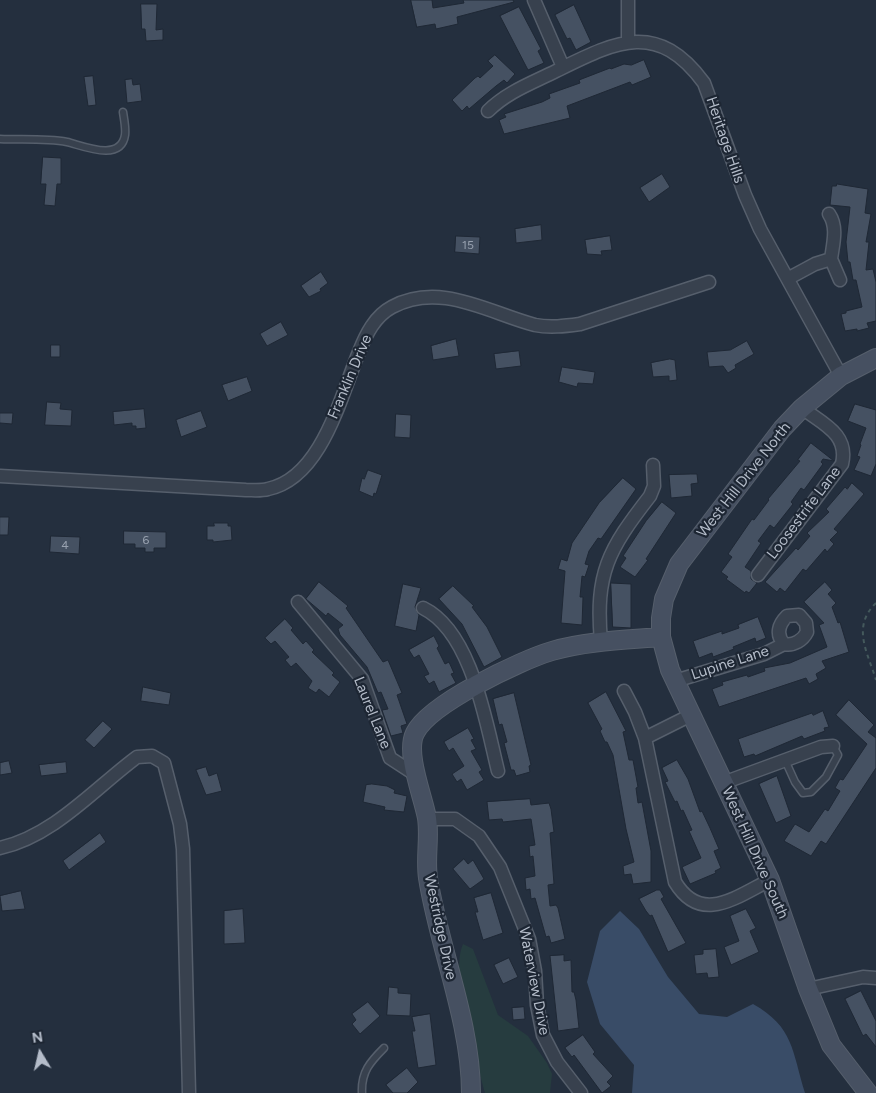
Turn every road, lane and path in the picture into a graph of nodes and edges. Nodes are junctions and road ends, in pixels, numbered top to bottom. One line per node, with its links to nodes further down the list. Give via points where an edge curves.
1 (534, 0): 4 (street)
2 (628, 0): 3 (street)
3 (628, 42): 4 (street, Heritage Hills, via 598,51); 10 (street, Heritage Hills, via 641,41 680,56 704,83 744,194)
4 (563, 68): 5 (street, Heritage Hills, via 502,97)
5 (488, 111)
6 (123, 112): 7 (lane, via 125,137 111,150 90,150 66,142)
7 (0, 139)
8 (829, 214): 9 (street, via 834,234)
9 (831, 259): 10 (street); 11 (street)
10 (789, 278): 14 (street, Heritage Hills)
11 (840, 280)
12 (709, 282): 17 (street, Franklin Drive, via 580,324 559,327 536,325 464,301 414,299 392,307 377,319 364,339 330,425 313,458 284,483 269,489)
13 (876, 358): 14 (street, West Hill Drive North)
14 (841, 376): 15 (street, West Hill Drive North)
15 (802, 408): 18 (street, Loosestrife Lane, via 841,440 842,464); 22 (street, West Hill Drive North, via 782,429 679,564 664,599)
16 (653, 465): 23 (street, via 654,486 650,496 612,551 601,582 598,614)
17 (0, 476)
18 (758, 575)
19 (298, 602): 34 (street, Laurel Lane, via 362,679 390,758)
20 (876, 603): 25 (path, via 870,608 862,630 864,647)
21 (423, 608): 27 (street, via 444,624 473,672)
22 (661, 636): 23 (street, Westridge Drive); 26 (street, West Hill Drive South, via 666,661)
23 (601, 642): 27 (street, Westridge Drive, via 553,651)
24 (784, 644): 26 (street, Lupine Lane, via 764,654)
25 (876, 680)
26 (675, 681): 29 (street, West Hill Drive South)
27 (477, 686): 33 (street); 34 (street, Westridge Drive, via 458,695 426,719 414,735)
28 (624, 692): 30 (street)
29 (691, 715): 30 (street); 35 (street, West Hill Drive South)
30 (645, 738): 38 (street, via 670,866 674,882 681,892 701,905 712,906)
31 (833, 746): 32 (street); 32 (lane, via 838,755 826,777 811,792 803,793)
32 (786, 760): 35 (street)
33 (498, 771)
34 (413, 773): 36 (street, Westridge Drive, via 418,779)
35 (723, 783): 38 (street, West Hill Drive South)
36 (427, 819): 44 (street, Westridge Drive, via 428,877 458,1010); 45 (street, Waterview Drive, via 455,819 479,836 500,866 529,939 543,1035 557,1062)
37 (0, 848): 42 (street, via 31,837 62,817 137,757 152,756 164,763 180,824 185,907)
38 (770, 880): 40 (street, West Hill Drive South)
39 (876, 978): 40 (street, via 863,977)
40 (808, 989): 46 (street, West Hill Drive South, via 831,1045)
41 (384, 1048): 43 (lane, via 366,1066)
42 (188, 1093)
43 (362, 1093)
44 (471, 1093)
45 (581, 1093)
46 (868, 1093)

